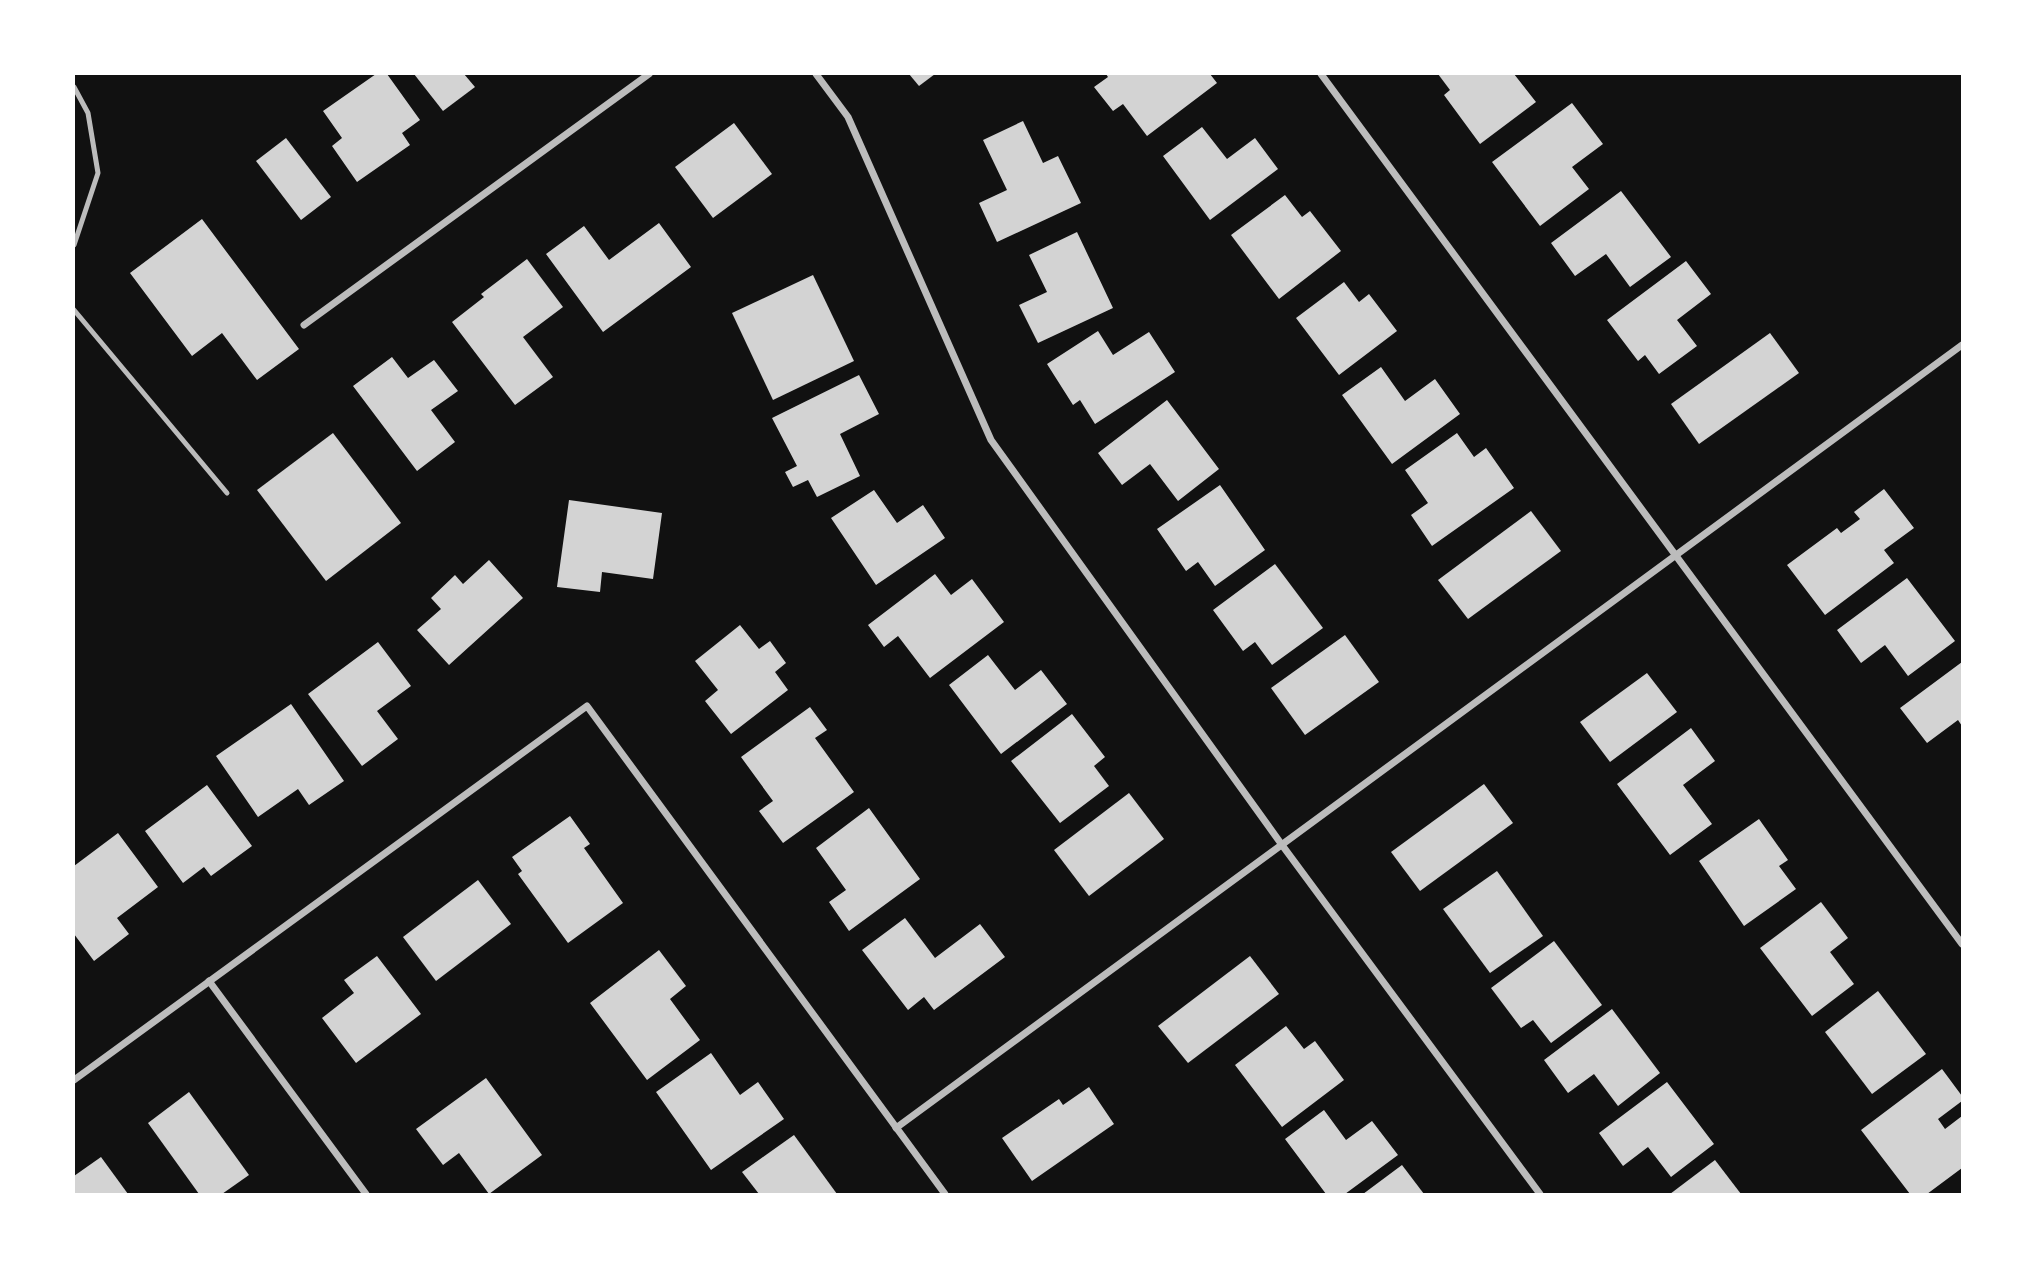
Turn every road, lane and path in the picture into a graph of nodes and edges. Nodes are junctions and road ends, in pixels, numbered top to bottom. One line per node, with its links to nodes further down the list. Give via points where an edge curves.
1 (649, 74): 7 (street)
2 (816, 74): 11 (street, via 848,117 991,440)
3 (1321, 74): 10 (street)
4 (74, 87): 5 (lane, via 88,113 98,173)
5 (74, 245)
6 (74, 310): 9 (lane)
7 (304, 325)
8 (1962, 345): 10 (street)
9 (227, 493)
10 (1676, 556): 11 (street); 12 (street)
11 (1282, 845): 15 (street); 18 (street)
12 (1962, 944)
13 (209, 981): 14 (street); 15 (street, via 587,706); 16 (street)
14 (74, 1080)
15 (896, 1128): 17 (street)
16 (366, 1195)
17 (945, 1195)
18 (1539, 1195)

